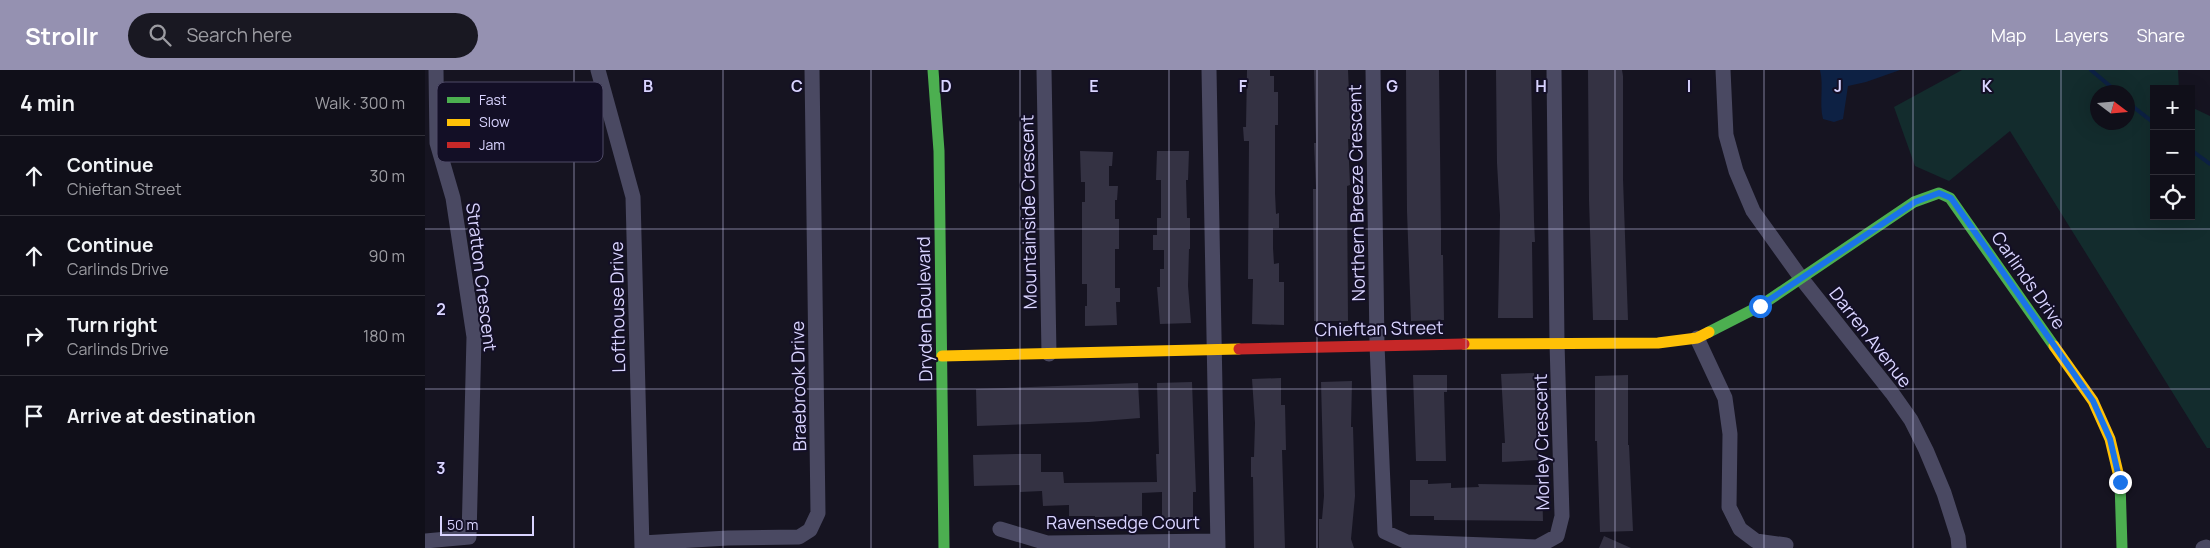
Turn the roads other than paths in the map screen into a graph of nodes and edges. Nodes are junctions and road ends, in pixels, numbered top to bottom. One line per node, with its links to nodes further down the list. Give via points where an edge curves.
1 (436, 70): 10 (street, Stratton Crescent)
2 (812, 70): 22 (street, Braebrook Drive, via 817,520 799,537 728,538)
3 (933, 70): 18 (street, Dryden Boulevard, via 939,151)
4 (1044, 70): 17 (street, Mountainside Crescent)
5 (1209, 70): 16 (street)
6 (1373, 70): 15 (street, Northern Breeze Crescent)
7 (1554, 70): 14 (street)
8 (1723, 70): 12 (street, Darren Avenue, via 1727,136 1736,171 1753,211)
9 (603, 88): 22 (street, Lofthouse Drive, via 633,197)
10 (437, 143)
11 (443, 162): 20 (street, Stratton Crescent, via 453,198 475,337 469,537)
12 (1801, 278): 13 (street, Chieftan Street, via 1760,306); 25 (street, Darren Avenue, via 1911,420 1945,493); 26 (street, Carlinds Drive, via 1915,202 1939,193 1951,198 2093,401 2110,439 2120,482)
13 (1697, 338): 14 (street, Chieftan Street, via 1658,343); 23 (street, via 1725,398 1730,434 1729,506 1740,529 1756,541)
14 (1557, 342): 15 (street, Chieftan Street); 15 (street, Morley Crescent, via 1562,516 1557,536 1537,547 1407,542 1385,532)
15 (1377, 345): 16 (street, Chieftan Street)
16 (1214, 350): 17 (street, Chieftan Street); 21 (street)
17 (1049, 354): 18 (street, Chieftan Street)
18 (942, 356): 24 (street, Dryden Boulevard)
19 (1000, 529): 21 (street, Ravensedge Court, via 1047,542)
20 (425, 541)
21 (1218, 544)
22 (642, 545)
23 (1786, 545)
24 (944, 548)
25 (1959, 548)
26 (2122, 548)

